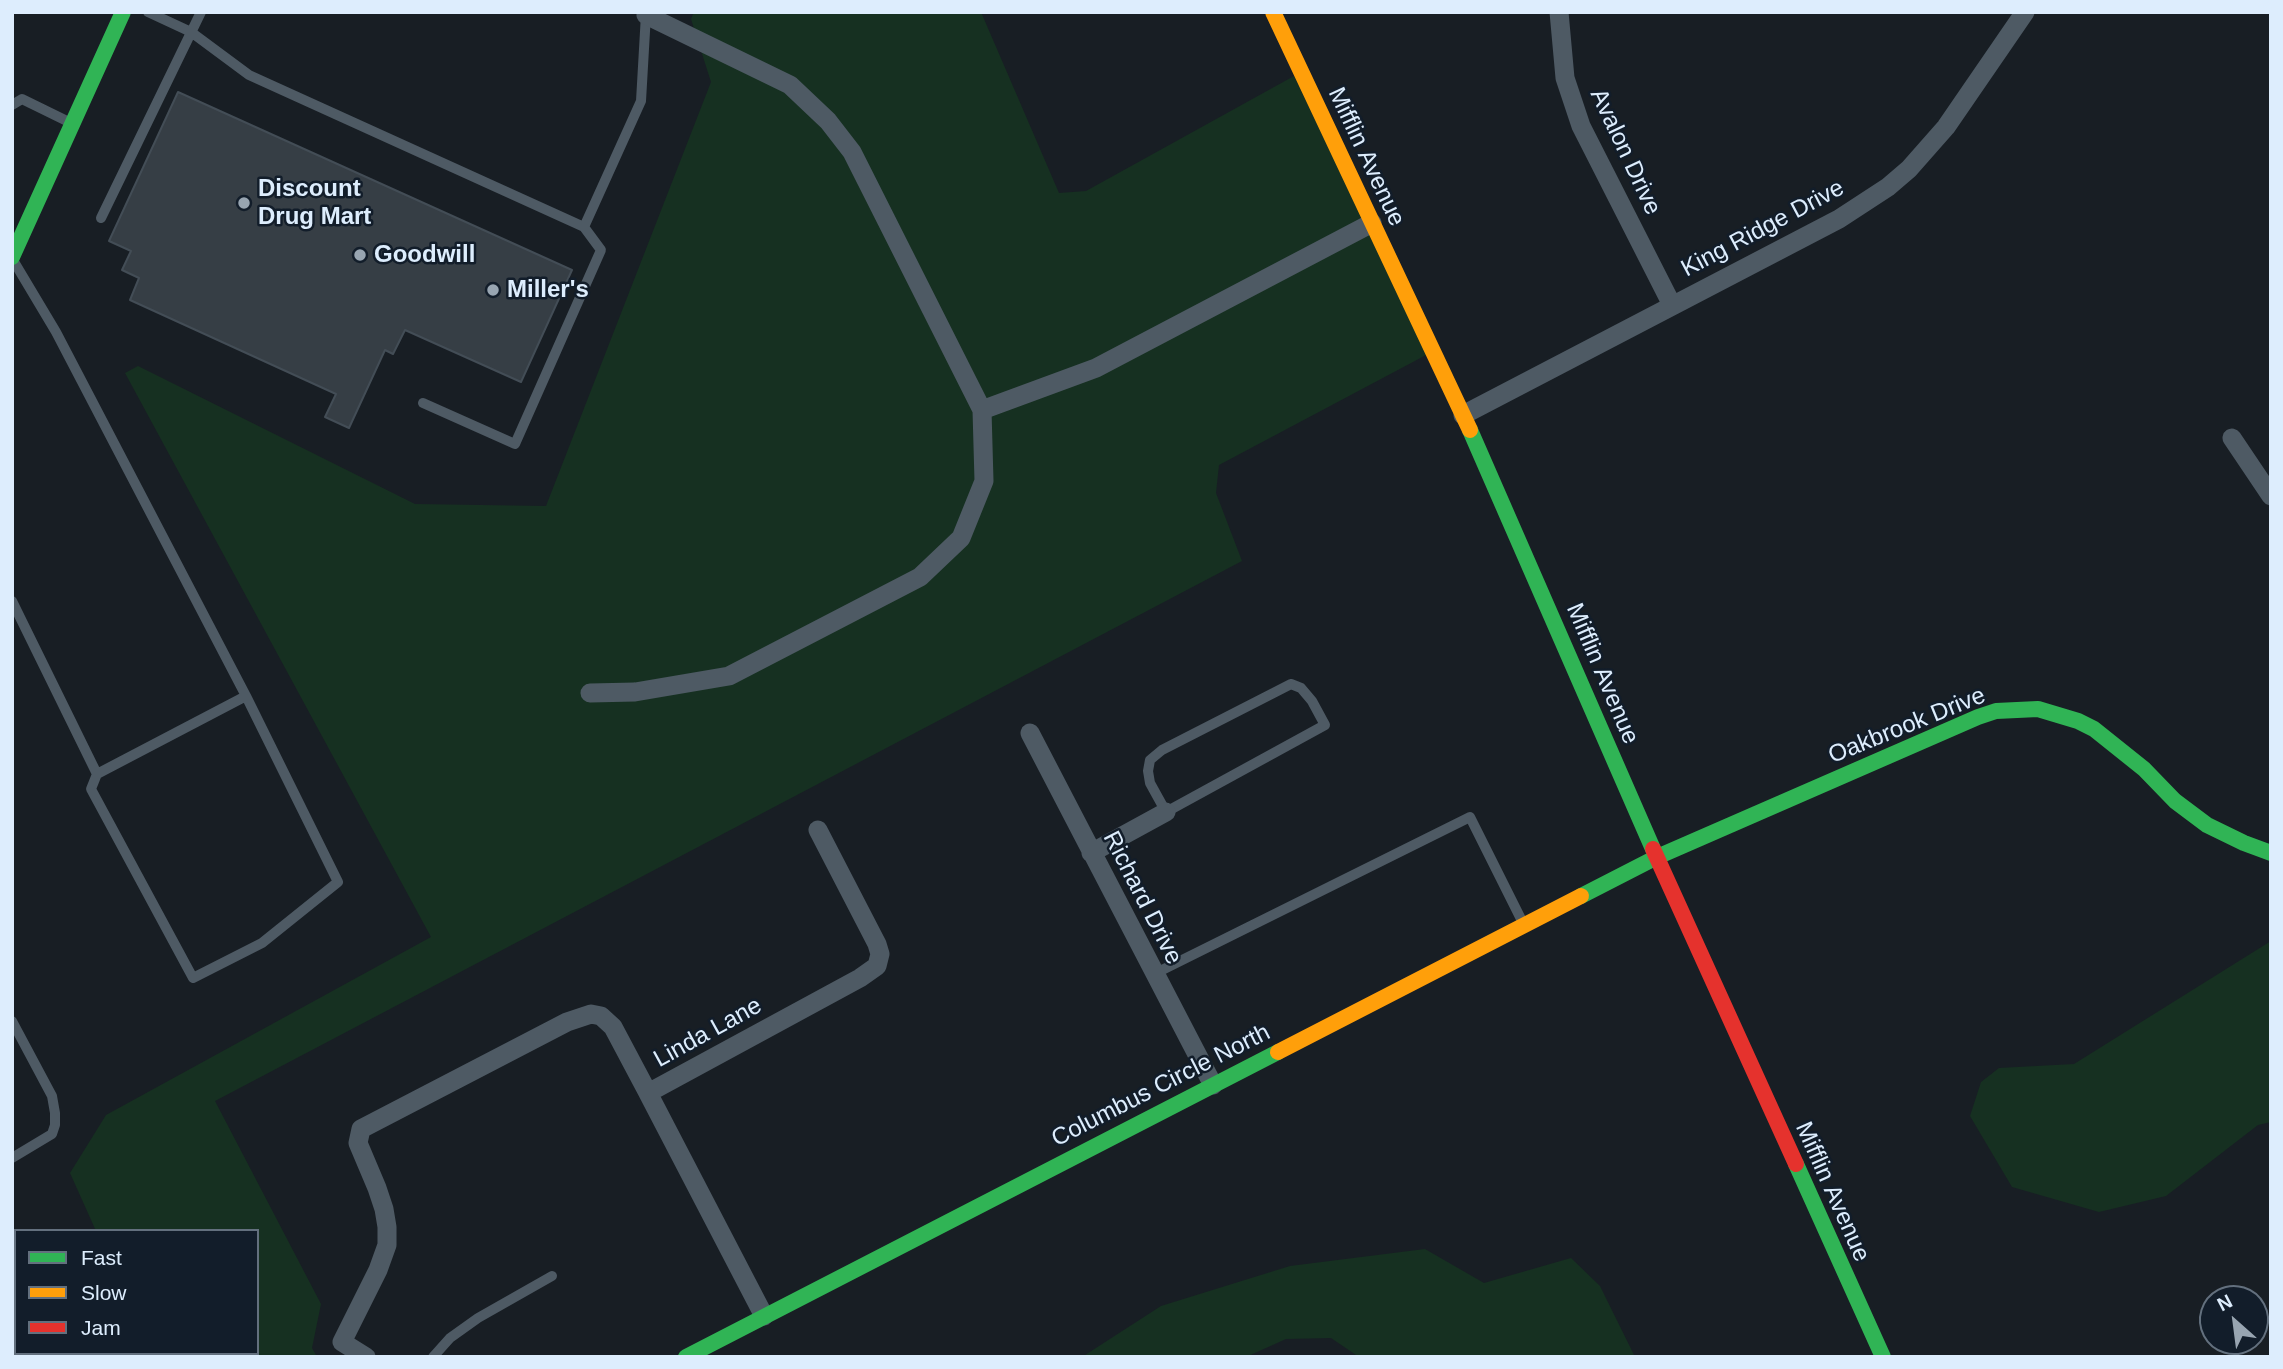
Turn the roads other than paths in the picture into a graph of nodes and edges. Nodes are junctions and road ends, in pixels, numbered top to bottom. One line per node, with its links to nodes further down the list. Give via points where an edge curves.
1 (123, 12): 10 (street)
2 (148, 12): 8 (lane)
3 (201, 12): 8 (lane)
4 (1273, 12): 12 (street, Mifflin Avenue)
5 (1559, 12): 15 (street, Avalon Drive, via 1565,78 1581,126)
6 (2025, 12): 15 (street, King Ridge Drive, via 1946,127 1902,176 1839,219)
7 (643, 13): 13 (lane, via 641,102); 17 (street, via 790,85 828,121 852,152)
8 (191, 33): 11 (lane); 13 (lane, via 249,75)
9 (12, 105): 10 (lane, via 22,99)
10 (74, 124): 14 (street)
11 (101, 218)
12 (1372, 223): 17 (street, via 1096,368); 18 (street, Mifflin Avenue)
13 (584, 227): 16 (lane, via 601,250 516,444)
14 (12, 258): 23 (lane, via 56,332)
15 (1672, 305): 18 (street, King Ridge Drive)
16 (423, 403)
17 (982, 410): 22 (street, via 984,481 961,538 920,577 729,676 635,692)
18 (1462, 415): 30 (street, Mifflin Avenue)
19 (2232, 438): 20 (street)
20 (2271, 496)
21 (12, 601): 25 (lane)
22 (590, 693)
23 (246, 696): 25 (lane); 25 (lane, via 338,882 262,943 193,978 91,789)
24 (1030, 733): 28 (street, Richard Drive)
25 (97, 774)
26 (1166, 812): 26 (lane, via 1148,771 1150,761 1161,750 1291,684 1312,701 1325,725); 28 (street)
27 (818, 830): 35 (street, Linda Lane, via 877,944 877,966)
28 (1091, 853): 32 (street, Richard Drive)
29 (2271, 853): 30 (street, Oakbrook Drive, via 2207,825 2094,729 2038,709 2016,709 1978,717)
30 (1657, 857): 31 (street, Columbus Circle North); 42 (street, Mifflin Avenue)
31 (1524, 925): 32 (lane, via 1470,817); 34 (street, Columbus Circle North)
32 (1154, 975): 34 (street, Richard Drive)
33 (12, 1021): 36 (lane, via 52,1096 55,1125 52,1133)
34 (1213, 1085): 38 (street, Columbus Circle North)
35 (648, 1093): 38 (street, Linda Lane); 39 (street, via 613,1027 592,1014 567,1022 361,1129 358,1143 384,1209 387,1245 342,1342)
36 (12, 1158)
37 (552, 1276): 40 (lane, via 478,1318)
38 (764, 1316): 41 (street, Columbus Circle North)
39 (366, 1357)
40 (433, 1357)
41 (686, 1357)
42 (1883, 1357)

